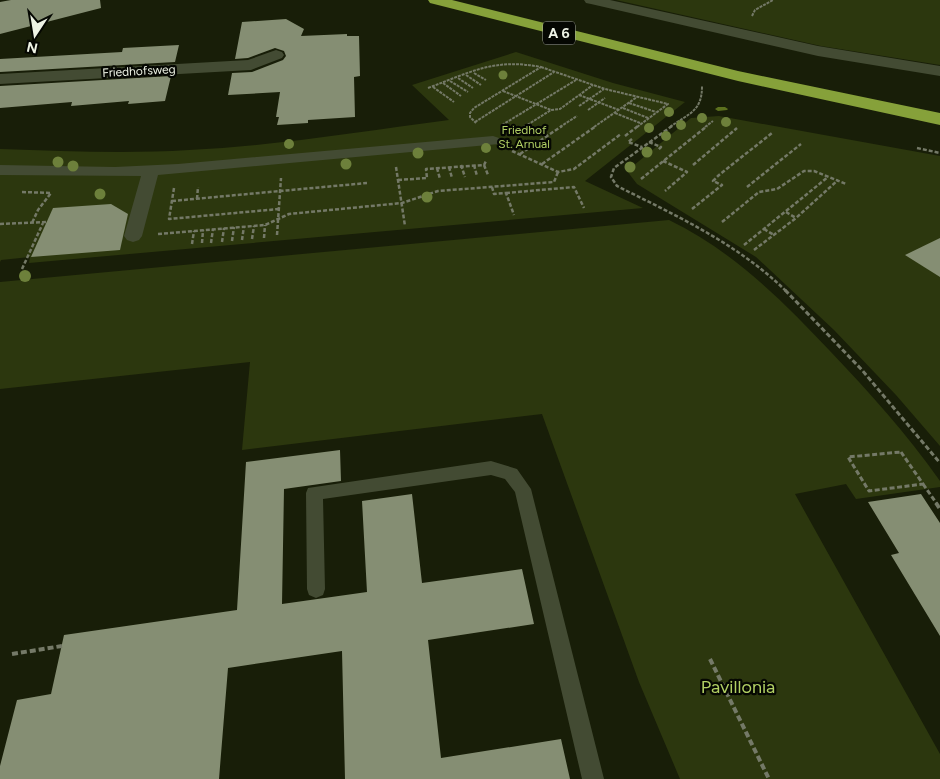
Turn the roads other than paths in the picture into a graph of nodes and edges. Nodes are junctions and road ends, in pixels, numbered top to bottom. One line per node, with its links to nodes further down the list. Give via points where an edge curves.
1 (435, 0): 5 (highway, A 6, via 684,63)
2 (488, 0): 5 (highway, A 6, via 694,50)
3 (591, 0): 6 (street, via 818,52)
4 (276, 55): 7 (street, Friedhofsweg, via 251,65)
5 (739, 68): 8 (highway, A 6); 9 (highway, A 6)
6 (940, 71)
7 (0, 79)
8 (895, 92)
9 (940, 119)
10 (489, 141): 12 (street)
11 (0, 170): 12 (street)
12 (151, 171): 13 (street)
13 (133, 236)
14 (316, 589): 15 (lane, via 314,493 491,468 511,474 524,489)
15 (593, 779)

